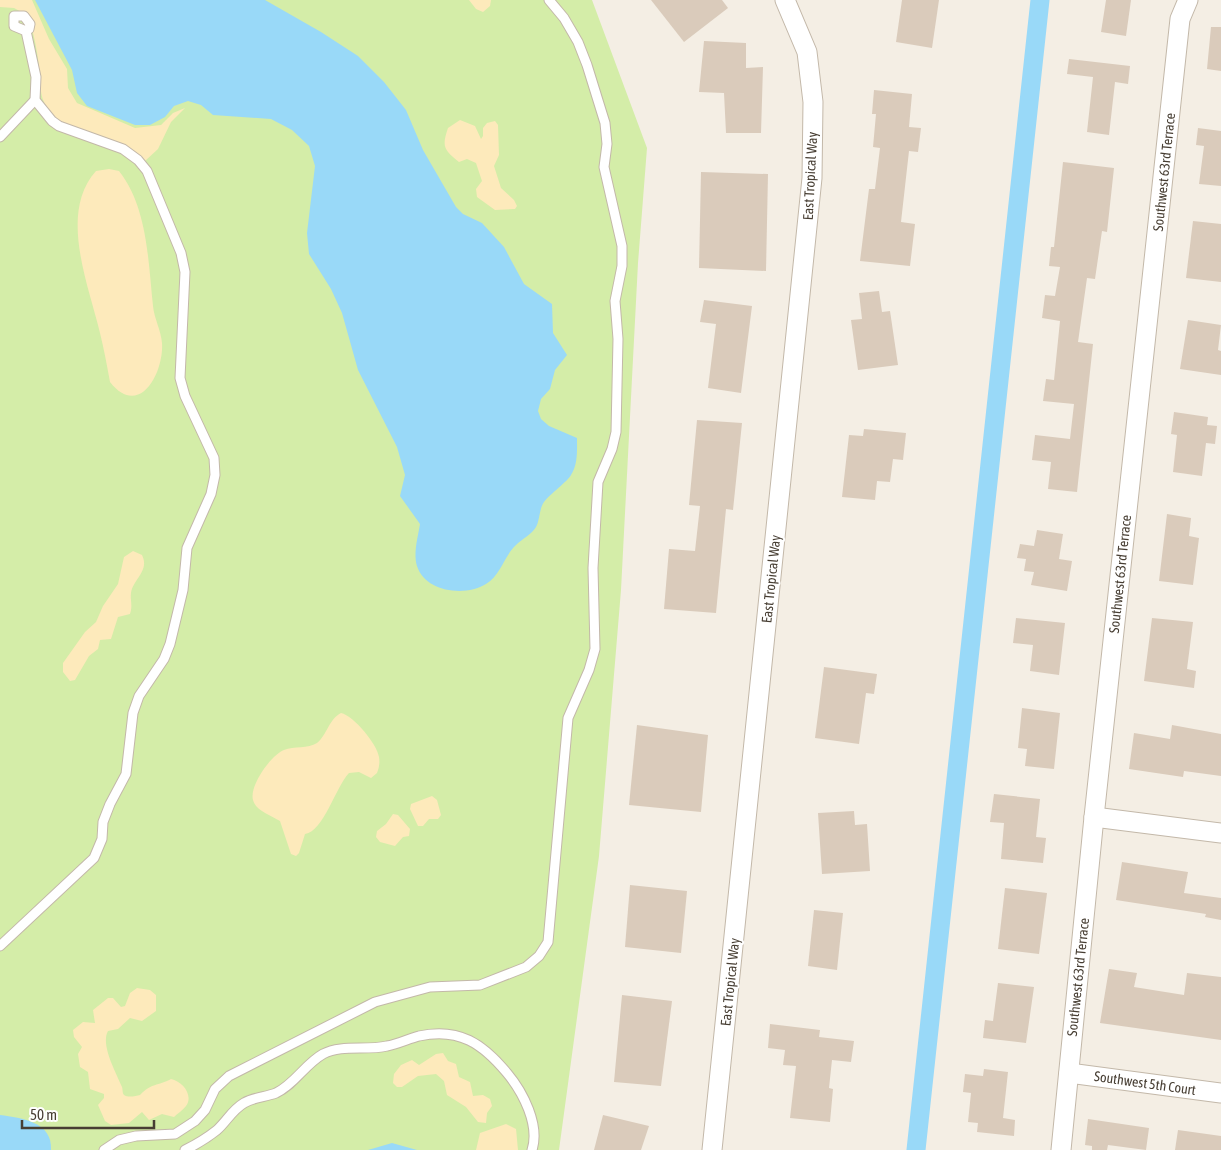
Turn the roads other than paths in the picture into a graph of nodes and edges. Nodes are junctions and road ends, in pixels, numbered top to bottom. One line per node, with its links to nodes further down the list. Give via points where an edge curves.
1 (548, 0): 12 (lane, via 564,18 588,64 605,123 604,168 622,246 615,301 618,339 616,432 598,482 593,568 595,649 590,670 568,718 548,942 526,967 480,985 430,987 375,1002 229,1076 215,1089 195,1122 175,1134 136,1136 119,1140)
2 (1188, 0): 7 (street, Southwest 63rd Terrace, via 1180,19)
3 (792, 4): 15 (street, East Tropical Way, via 808,52 813,102 812,178)
4 (26, 31): 5 (lane, via 36,77)
5 (35, 100): 6 (lane); 9 (lane, via 58,126 123,149 147,171 181,253 185,272 180,378 214,458 215,475 187,548 183,590 170,644 164,659 139,696 126,774 103,822 102,839 94,858)
6 (0, 137)
7 (1094, 817): 8 (street); 10 (street, Southwest 63rd Terrace)
8 (1221, 833)
9 (0, 946)
10 (1069, 1072): 11 (street, Southwest 5th Court); 16 (street, Southwest 63rd Terrace)
11 (1221, 1093)
12 (104, 1150)
13 (185, 1150): 14 (lane, via 218,1129 243,1103 276,1092 324,1053 339,1049 386,1047 418,1036 440,1033 463,1036 477,1044 512,1079 527,1103 532,1124)
14 (532, 1150)
15 (712, 1150)
16 (1061, 1150)

